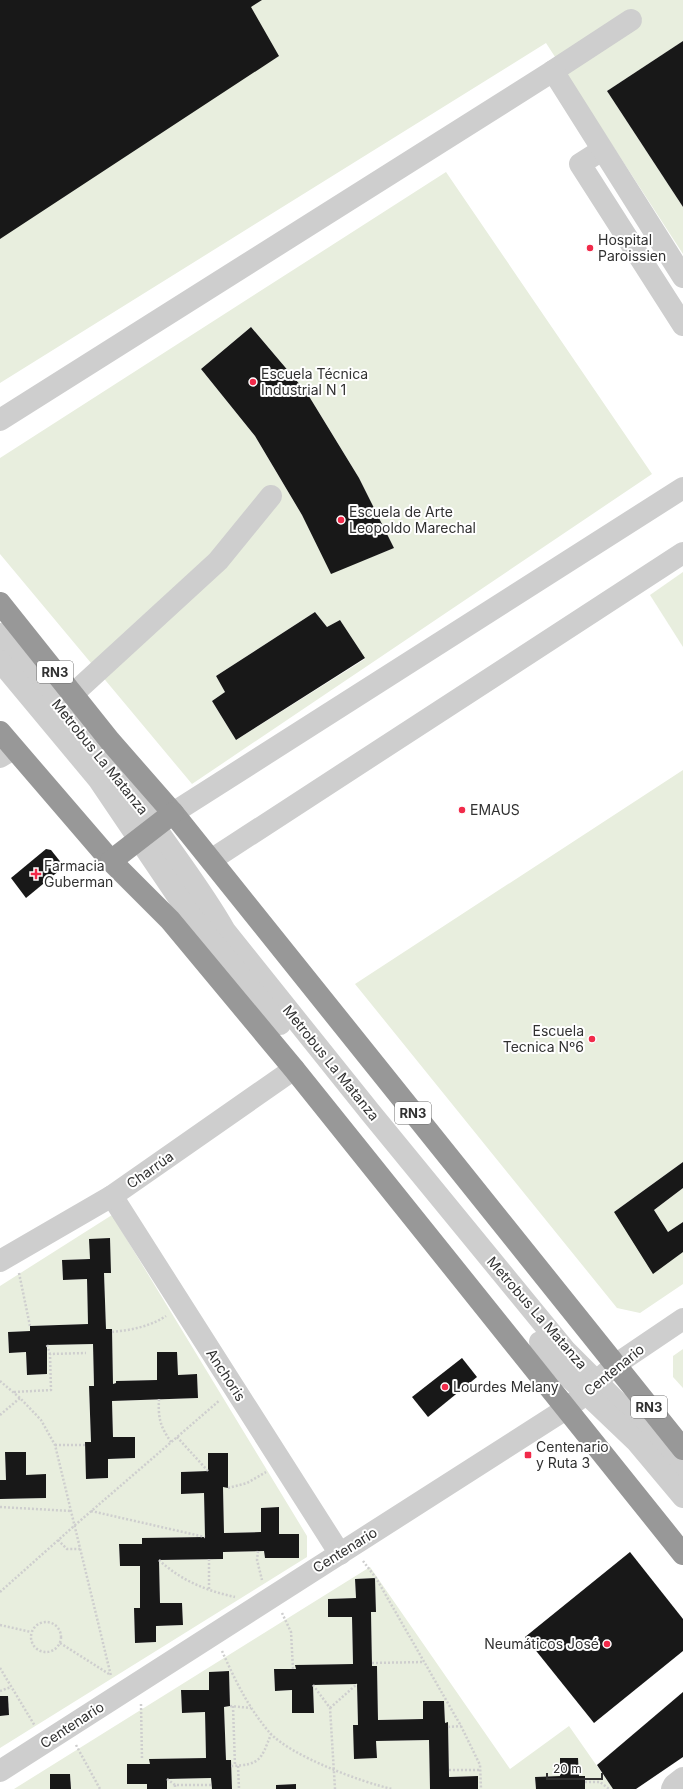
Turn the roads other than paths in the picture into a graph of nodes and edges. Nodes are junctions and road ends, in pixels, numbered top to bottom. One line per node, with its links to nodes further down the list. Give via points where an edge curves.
1 (631, 20): 2 (street)
2 (553, 71): 3 (street); 6 (street)
3 (602, 150): 4 (street); 5 (street, via 580,164)
4 (683, 277)
5 (683, 325)
6 (0, 420)
7 (683, 488): 16 (street)
8 (271, 496): 13 (street, via 218,561)
9 (683, 553): 18 (street)
10 (0, 603): 13 (highway, RN3)
11 (0, 634): 17 (street, Metrobus La Matanza, via 136,799)
12 (0, 661): 17 (street, Metrobus La Matanza)
13 (73, 694): 16 (highway, RN3, via 110,741)
14 (0, 732): 15 (highway)
15 (7, 753): 19 (highway)
16 (173, 812): 17 (highway); 18 (highway, RN3)
17 (147, 834): 19 (highway); 25 (street, Metrobus La Matanza, via 191,916 570,1378)
18 (211, 860): 24 (highway, RN3)
19 (112, 861): 20 (highway, via 170,920)
20 (294, 1069): 21 (street, Charrúa); 26 (highway)
21 (112, 1196): 22 (street, Charrúa); 30 (street, Anchoris, via 281,1462)
22 (7, 1256)
23 (683, 1319): 24 (street, Centenario)
24 (615, 1366): 25 (street, Centenario); 27 (highway, RN3)
25 (591, 1387): 26 (street, Centenario); 28 (street, Metrobus La Matanza, via 646,1431); 29 (street, Metrobus La Matanza)
26 (566, 1408): 30 (street, Centenario); 31 (highway)
27 (683, 1449)
28 (683, 1476)
29 (683, 1497)
30 (346, 1550): 32 (street, Centenario)
31 (683, 1554)
32 (0, 1771)
33 (683, 1778): 34 (street)
34 (672, 1789)

